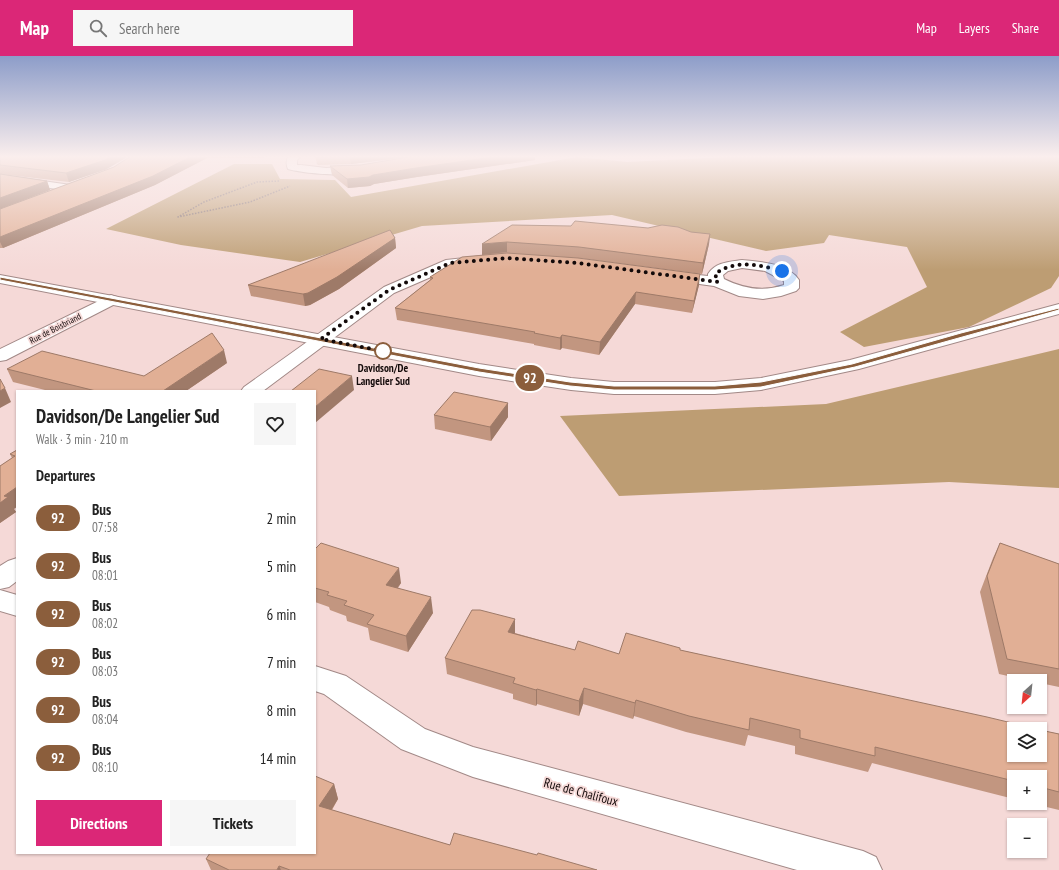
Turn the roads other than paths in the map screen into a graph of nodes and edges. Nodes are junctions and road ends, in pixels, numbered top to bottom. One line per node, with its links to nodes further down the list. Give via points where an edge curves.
1 (55, 194): 2 (street)
2 (50, 196)
3 (500, 258): 9 (street, via 450,263 389,290)
4 (656, 274): 6 (street)
5 (0, 279): 7 (street)
6 (718, 282)
7 (110, 300): 9 (street); 10 (street, Rue de Boisbriand)
8 (1059, 310): 9 (street, via 845,367 761,384 715,388 614,388 570,384 479,370)
9 (321, 339): 11 (street)
10 (0, 356)
11 (252, 390)
12 (16, 568): 13 (street)
13 (0, 580)
14 (0, 600): 15 (street)
15 (16, 606)
16 (316, 678): 17 (street, Rue de Chalifoux, via 335,685 413,738 473,762)
17 (863, 870)

